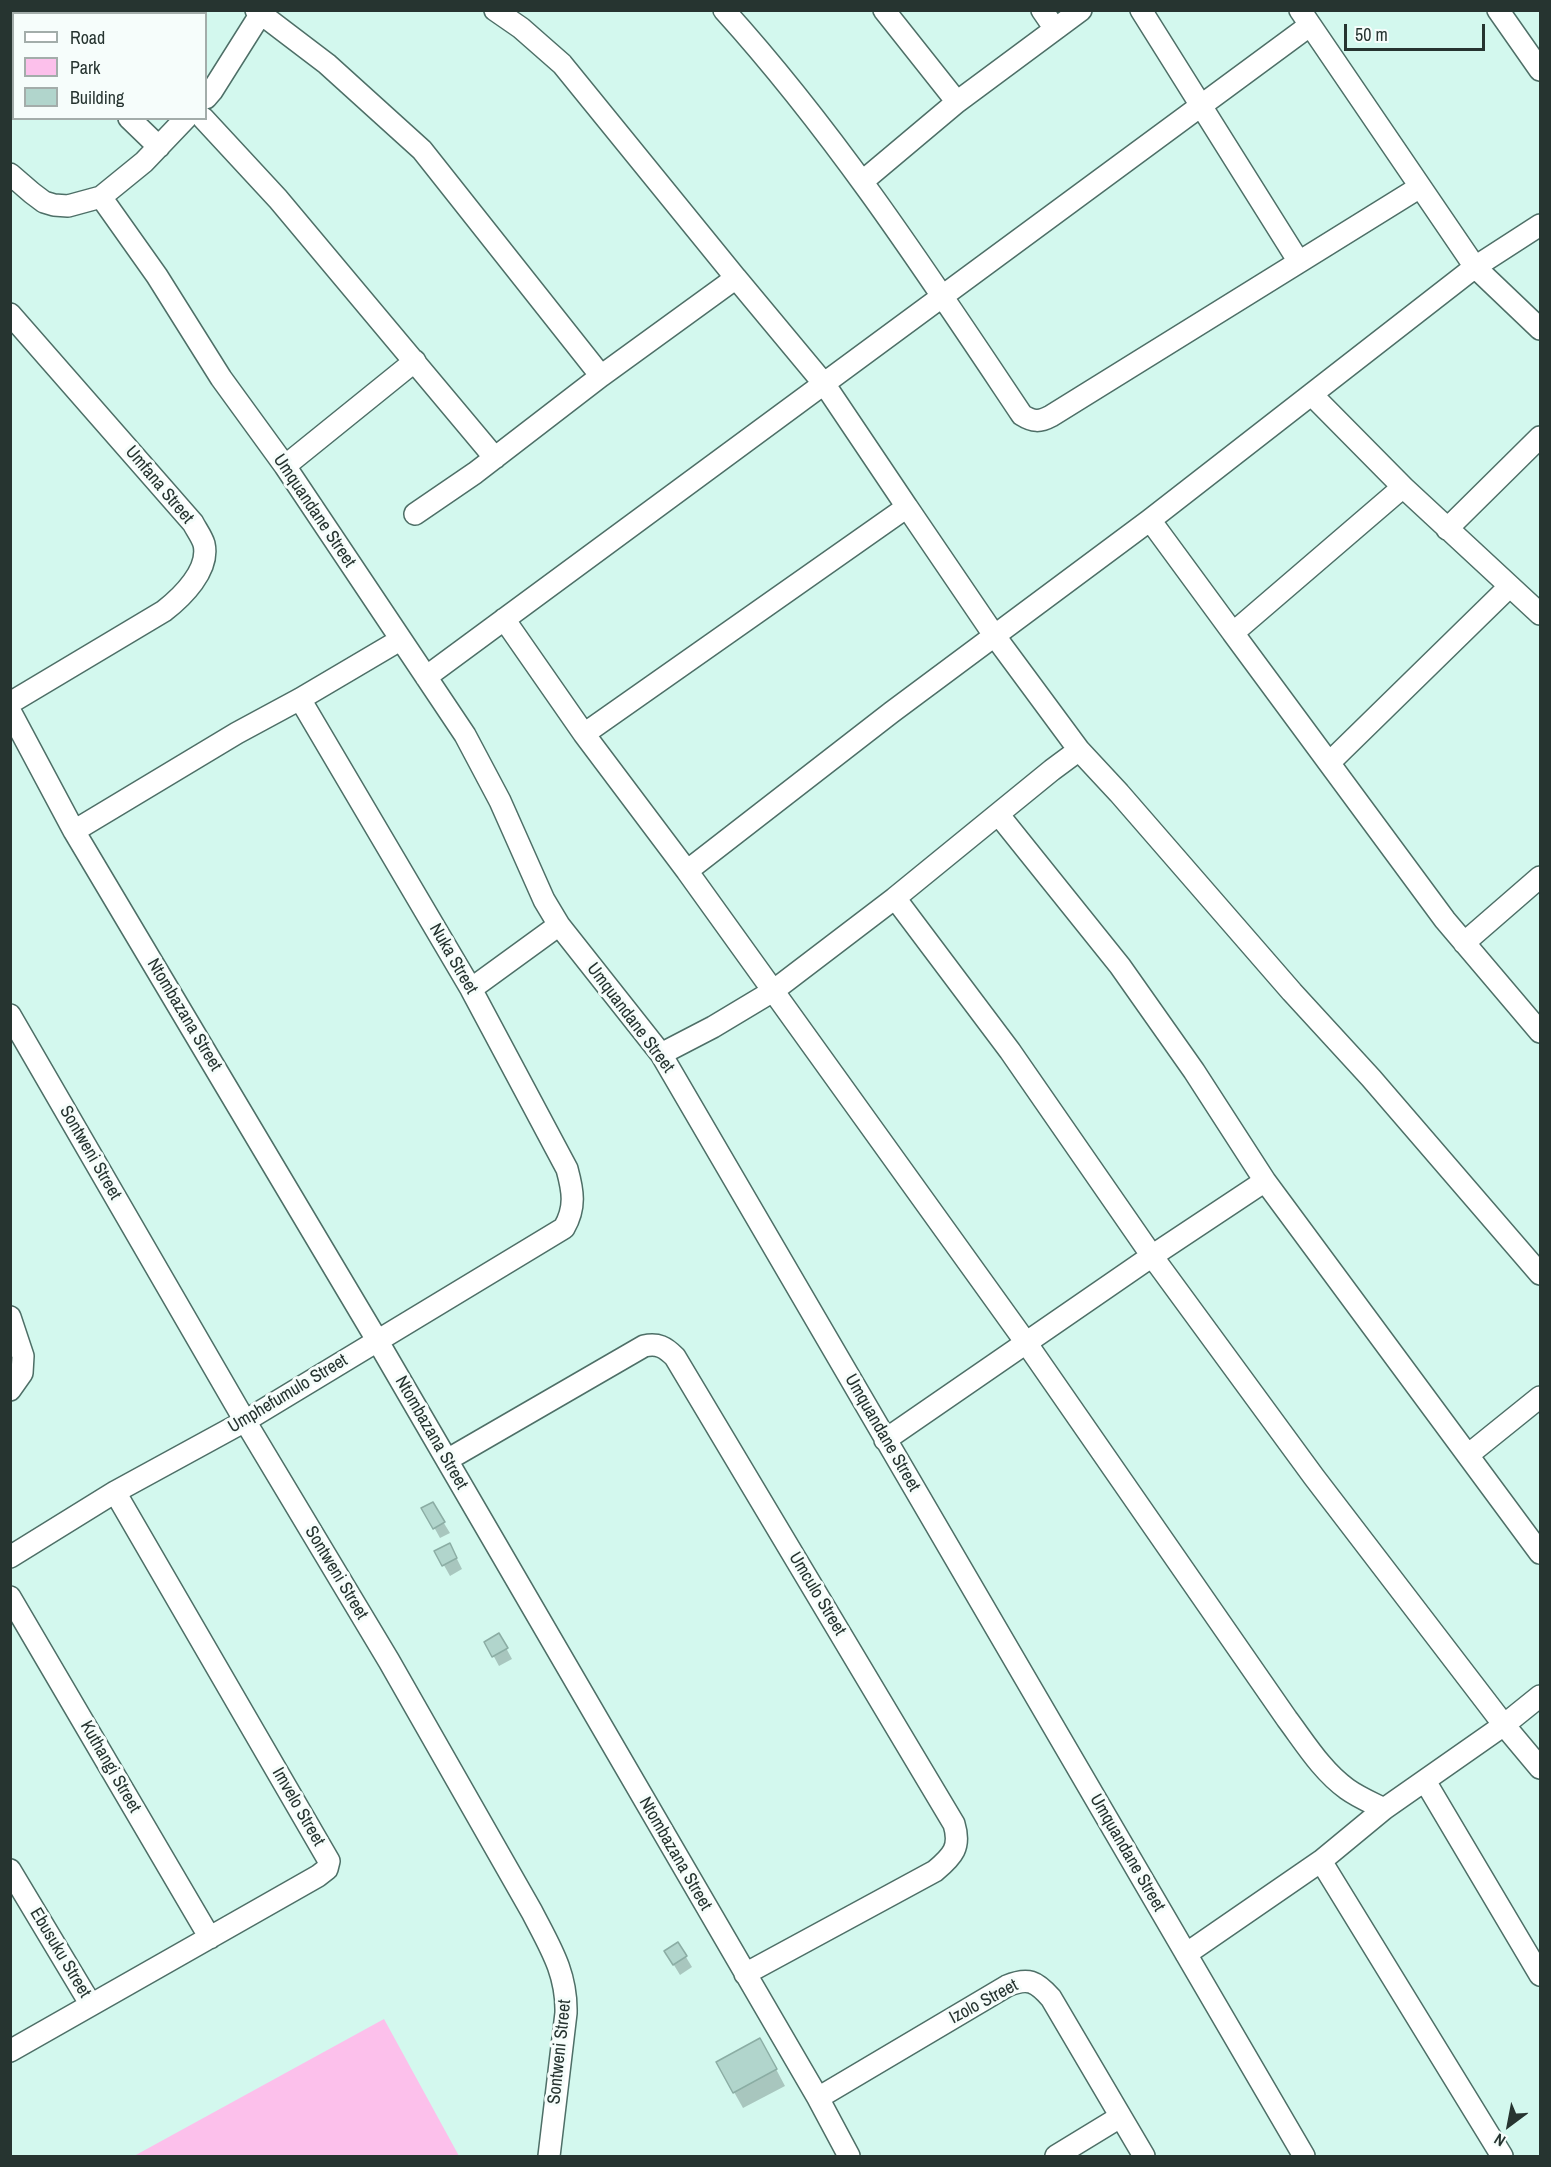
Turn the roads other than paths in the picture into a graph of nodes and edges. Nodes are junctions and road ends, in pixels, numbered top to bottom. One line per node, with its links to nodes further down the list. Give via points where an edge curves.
1 (495, 10): 26 (street, via 562,64)
2 (724, 10): 20 (street)
3 (884, 10): 13 (street)
4 (1042, 10): 10 (street)
5 (1082, 10): 10 (street)
6 (1141, 10): 14 (street)
7 (1498, 10): 11 (street)
8 (260, 11): 12 (street); 31 (street, via 327,64 422,150)
9 (1304, 19): 14 (street); 21 (street)
10 (1055, 29): 13 (street)
11 (1537, 56)
12 (207, 97)
13 (957, 102): 20 (street)
14 (1200, 106): 24 (street); 27 (street)
15 (131, 120): 18 (street)
16 (184, 120): 18 (street)
17 (205, 120): 30 (street, via 278,199)
18 (159, 147): 22 (street)
19 (10, 174): 22 (street, via 54,205 68,206)
20 (863, 181): 27 (street)
21 (1420, 187): 24 (street); 25 (street)
22 (101, 197): 36 (street, Umquandane Street, via 157,276 221,378)
23 (1540, 225): 25 (street)
24 (1299, 262): 27 (street, via 1042,421 1031,421 1022,415)
25 (1475, 267): 29 (street); 33 (street)
26 (736, 279): 31 (street); 32 (street)
27 (942, 295): 32 (street)
28 (10, 314): 50 (street, Umfana Street, via 193,523 204,543 204,557 195,580 182,597)
29 (1540, 329)
30 (415, 362): 35 (street); 36 (street)
31 (601, 376): 35 (street)
32 (825, 385): 38 (street); 44 (street)
33 (1312, 395): 37 (street); 40 (street)
34 (1540, 437): 41 (street)
35 (495, 458): 39 (street)
36 (285, 465): 47 (street, Umquandane Street)
37 (1403, 488): 41 (street); 45 (street)
38 (907, 507): 46 (street); 52 (street)
39 (415, 514)
40 (1150, 520): 45 (street); 46 (street)
41 (1447, 529): 42 (street)
42 (1509, 587): 43 (street); 54 (street)
43 (1540, 614)
44 (504, 619): 48 (street); 52 (street)
45 (1233, 633): 54 (street)
46 (994, 635): 53 (street); 57 (street)
47 (400, 640): 48 (street, Umquandane Street); 49 (street)
48 (426, 677): 60 (street, Umquandane Street, via 484,769 533,878)
49 (300, 699): 56 (street); 62 (street, Nuka Street)
50 (10, 703)
51 (10, 711): 56 (street, Ntombazana Street)
52 (584, 734): 57 (street)
53 (1079, 750): 55 (street); 70 (street)
54 (1329, 763): 61 (street)
55 (998, 814): 59 (street); 67 (street, via 1120,966)
56 (74, 831): 72 (street, Ntombazana Street)
57 (687, 871): 63 (street)
58 (1540, 877): 61 (street)
59 (895, 898): 63 (street); 69 (street, via 1010,1051)
60 (559, 925): 62 (street); 66 (street, Umquandane Street)
61 (1464, 943): 65 (street)
62 (471, 990): 68 (street, Nuka Street, via 567,1169 574,1193)
63 (773, 991): 66 (street); 73 (street)
64 (10, 1015): 76 (street, Sontweni Street)
65 (1540, 1032)
66 (662, 1054): 77 (street, Umquandane Street)
67 (1265, 1181): 69 (street); 78 (street)
68 (564, 1228): 72 (street, Umphefumulo Street)
69 (1152, 1256): 73 (street); 85 (street, via 1314,1477)
70 (1540, 1274)
71 (10, 1317): 74 (street, via 23,1356 22,1373)
72 (377, 1340): 76 (street, Umphefumulo Street); 79 (street, Ntombazana Street)
73 (1027, 1344): 77 (street); 88 (street, via 1322,1766 1348,1790)
74 (10, 1390)
75 (1540, 1396): 78 (street)
76 (245, 1421): 80 (street, Umphefumulo Street); 99 (street, Sontweni Street, via 389,1660 561,1970 567,1992 566,2013)
77 (885, 1440): 92 (street, Umquandane Street)
78 (1468, 1455): 81 (street)
79 (447, 1460): 93 (street, Ntombazana Street); 93 (street, Umculo Street, via 644,1346 665,1347 675,1357 954,1824 958,1837 955,1850 935,1870)
80 (115, 1492): 82 (street, Umphefumulo Street); 91 (street, Imvelo Street, via 329,1860 327,1869 318,1876)
81 (1540, 1553)
82 (10, 1557)
83 (10, 1597): 91 (street, Kuthangi Street)
84 (1540, 1696): 85 (street)
85 (1504, 1725): 86 (street); 87 (street)
86 (1540, 1768)
87 (1425, 1781): 88 (street); 94 (street)
88 (1384, 1809): 89 (street)
89 (1321, 1861): 92 (street); 104 (street)
90 (10, 1870): 95 (street, Ebusuku Street)
91 (210, 1938): 95 (street, Imvelo Street)
92 (1185, 1954): 103 (street, Umquandane Street)
93 (745, 1974): 97 (street, Ntombazana Street)
94 (1540, 1975)
95 (91, 2005): 96 (street, Imvelo Street)
96 (10, 2051)
97 (819, 2098): 98 (street, Izolo Street, via 1007,1986 1031,1981 1051,1998); 100 (street, Ntombazana Street)
98 (1120, 2116): 101 (street); 102 (street, Izolo Street)
99 (549, 2157)
100 (849, 2157)
101 (1056, 2157)
102 (1144, 2157)
103 (1304, 2157)
104 (1503, 2157)

